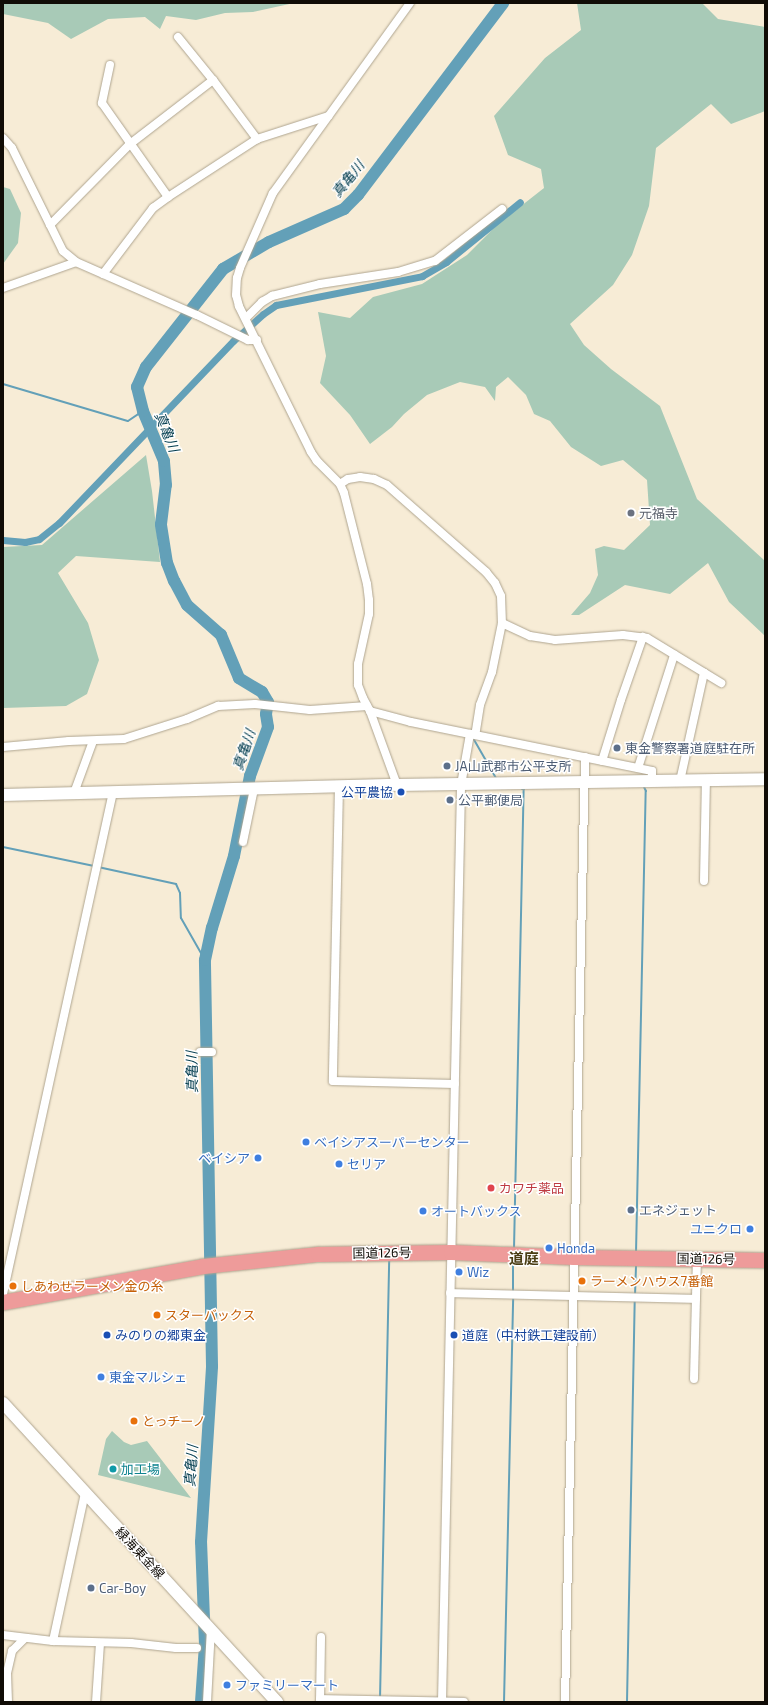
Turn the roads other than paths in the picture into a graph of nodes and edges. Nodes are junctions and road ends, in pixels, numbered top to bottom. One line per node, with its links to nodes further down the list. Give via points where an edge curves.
1 (410, 3): 5 (street)
2 (178, 37): 4 (street)
3 (110, 65): 8 (street, via 102,103)
4 (213, 80): 7 (street); 8 (street)
5 (328, 116): 7 (street); 15 (street, via 273,193 248,248 237,278 236,295)
6 (3, 138): 11 (street, via 12,148)
7 (257, 139): 9 (street)
8 (130, 144): 9 (street); 11 (street)
9 (168, 197): 13 (street, via 153,208)
10 (502, 209): 15 (street, via 435,261 398,272 320,284 272,296)
11 (50, 225): 12 (street, via 63,251)
12 (76, 262): 13 (street); 14 (street)
13 (103, 274): 16 (street, via 248,340)
14 (3, 288)
15 (246, 318): 16 (street)
16 (257, 340): 17 (street, via 311,452)
17 (340, 484): 18 (street, via 348,479 360,477 374,479 387,485 486,572 501,596); 23 (street, via 368,590 369,614 358,664 358,685)
18 (502, 623): 19 (street, via 530,636 555,640 623,635); 24 (street, via 492,672)
19 (643, 637): 20 (street); 28 (street)
20 (674, 655): 21 (street); 29 (street)
21 (704, 673): 22 (street); 33 (street)
22 (721, 684)
23 (369, 708): 24 (street, via 411,722); 25 (street, via 310,710 255,704 218,706 124,739); 35 (street)
24 (472, 734): 27 (street); 36 (street)
25 (93, 741): 26 (street); 40 (street)
26 (3, 747)
27 (585, 757): 28 (street); 34 (street)
28 (602, 761): 29 (street)
29 (638, 768): 32 (street, via 652,771)
30 (765, 779): 31 (street)
31 (706, 780): 33 (street); 43 (street)
32 (652, 781): 33 (street); 34 (street)
33 (680, 781)
34 (584, 782): 36 (street); 48 (street)
35 (397, 785): 36 (street); 37 (street)
36 (462, 785): 46 (street)
37 (339, 786): 38 (street); 46 (street, via 333,1081)
38 (254, 789): 39 (street); 42 (street)
39 (113, 792): 40 (street); 52 (street)
40 (74, 793): 41 (street)
41 (3, 795)
42 (243, 842)
43 (704, 881)
44 (200, 1052): 45 (street)
45 (212, 1052)
46 (455, 1084): 47 (street)
47 (451, 1252): 48 (highway, 国道126号); 51 (street); 55 (highway, 国道126号, via 318,1254 211,1265)
48 (574, 1257): 49 (highway, 国道126号); 53 (street)
49 (697, 1259): 50 (highway, 国道126号); 54 (street)
50 (765, 1260)
51 (450, 1293): 53 (street); 72 (street)
52 (3, 1294)
53 (573, 1295): 54 (street); 74 (street)
54 (696, 1299): 56 (street)
55 (3, 1302)
56 (694, 1379)
57 (3, 1403): 58 (street, 緑海東金線)
58 (85, 1493): 59 (street, 緑海東金線); 63 (street)
59 (211, 1629): 70 (street); 71 (street, 緑海東金線)
60 (3, 1635): 62 (street)
61 (321, 1637): 67 (street)
62 (24, 1639): 63 (street); 66 (street, via 12,1651)
63 (53, 1641): 64 (street)
64 (100, 1643): 65 (street); 69 (street)
65 (197, 1648)
66 (5, 1681): 68 (street)
67 (320, 1700): 72 (street)
68 (8, 1702)
69 (96, 1702)
70 (207, 1702)
71 (277, 1702)
72 (442, 1702): 73 (street)
73 (464, 1702)
74 (565, 1702)

